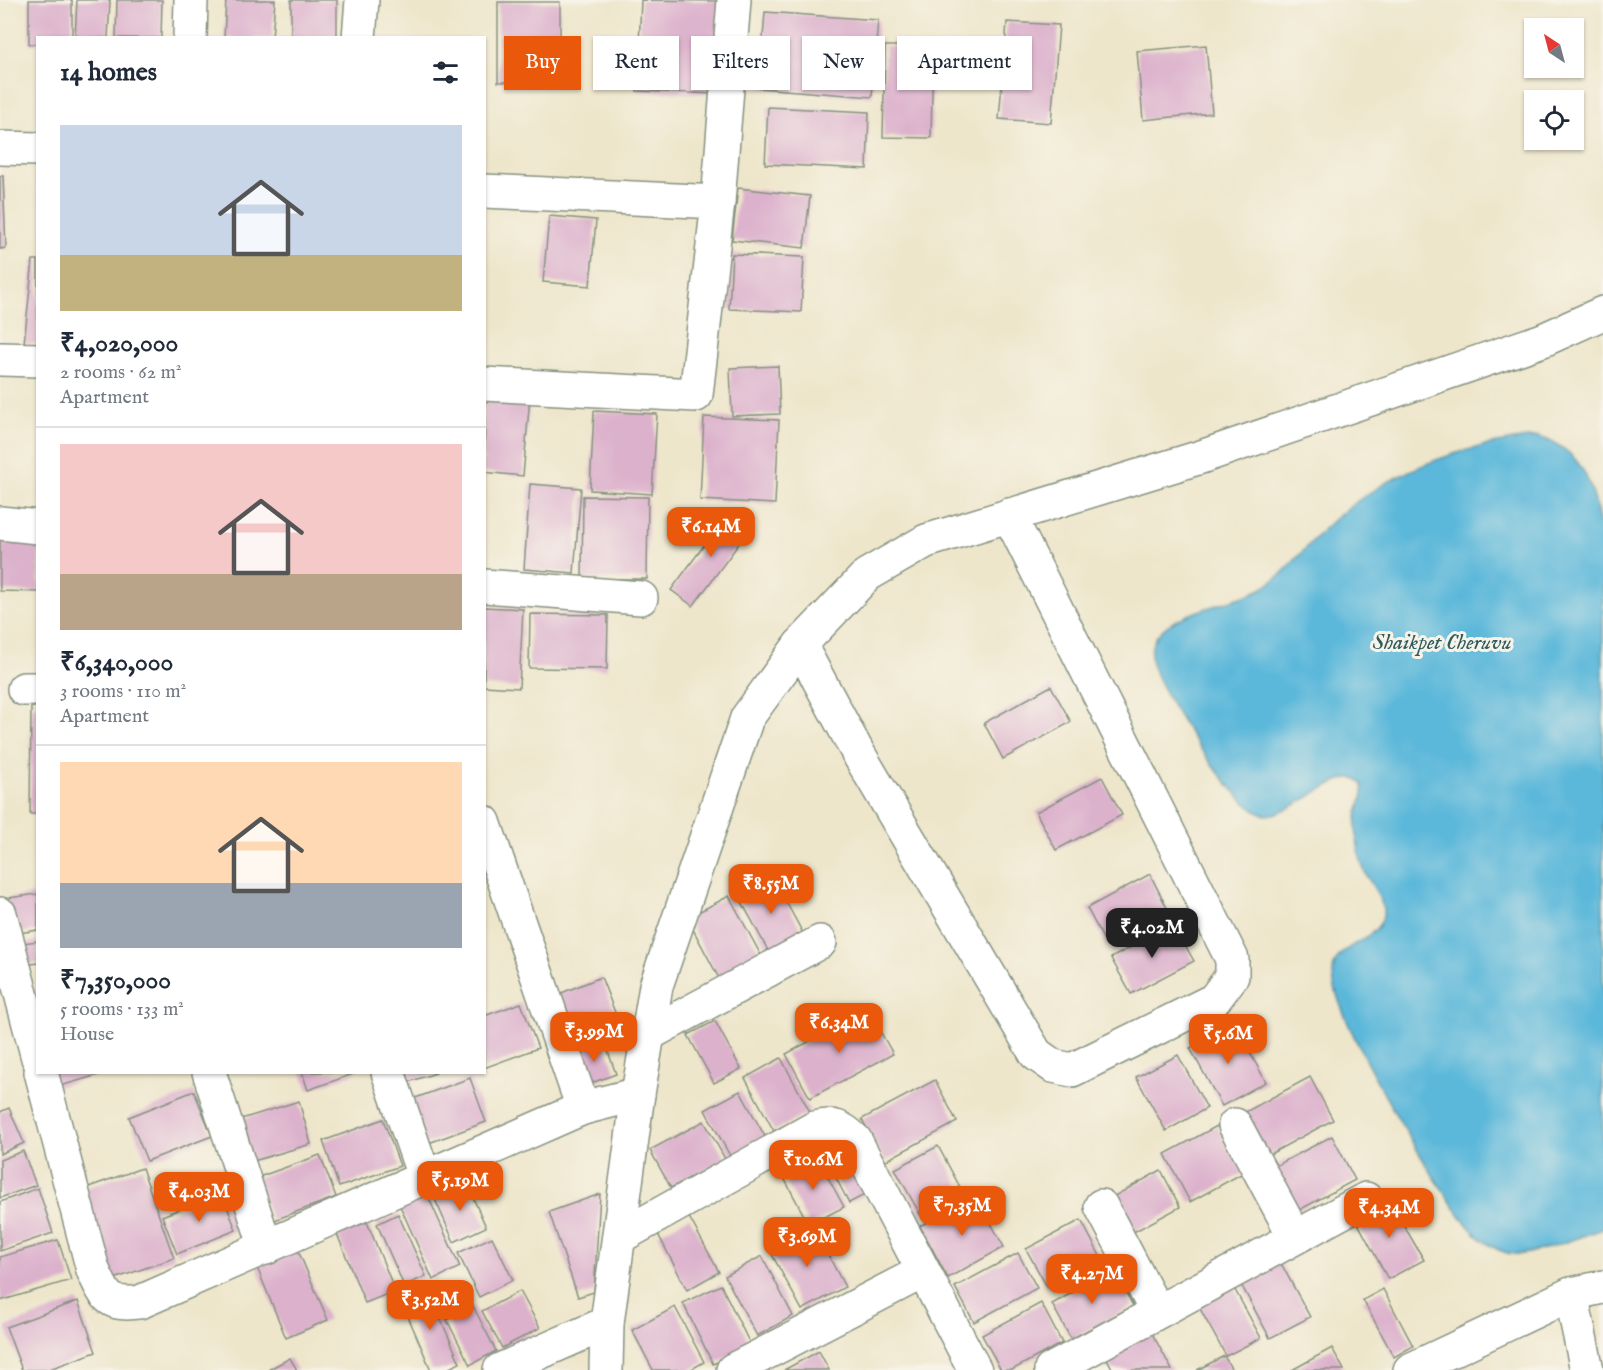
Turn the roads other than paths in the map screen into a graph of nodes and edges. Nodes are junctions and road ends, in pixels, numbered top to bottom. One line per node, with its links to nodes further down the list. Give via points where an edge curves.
1 (191, 0): 4 (street)
2 (362, 0): 5 (street)
3 (734, 0): 9 (street)
4 (190, 36)
5 (359, 36)
6 (0, 148): 7 (street)
7 (36, 149)
8 (486, 191): 9 (street)
9 (718, 202): 13 (street, via 696,395)
10 (1603, 313): 14 (street, via 1543,340 1201,457)
11 (0, 358): 12 (street)
12 (36, 360)
13 (486, 384)
14 (1009, 515): 19 (street, via 926,541 867,575); 19 (street, via 1232,959 1232,976 1214,1000 1072,1070 1053,1066 1036,1054 858,753)
15 (0, 523): 16 (street)
16 (36, 526)
17 (486, 586): 18 (street)
18 (641, 598)
19 (800, 645): 23 (street, via 747,718 659,975)
20 (486, 828): 29 (street)
21 (0, 914): 24 (street)
22 (820, 942): 23 (street)
23 (647, 1035): 28 (street)
24 (36, 1050)
25 (42, 1074): 36 (street, via 93,1270 111,1301 140,1302)
26 (210, 1074): 36 (street)
27 (389, 1074): 31 (street)
28 (638, 1095): 29 (street); 34 (street)
29 (583, 1108): 31 (street)
30 (1235, 1125): 35 (street)
31 (424, 1176): 36 (street)
32 (1366, 1198): 35 (street)
33 (1101, 1206): 40 (street)
34 (621, 1236): 37 (street, via 815,1128 828,1125 843,1128 855,1140); 41 (street)
35 (1295, 1237): 40 (street)
36 (266, 1248)
37 (922, 1272): 44 (street); 45 (street)
38 (1603, 1287): 39 (street)
39 (1571, 1294): 47 (street); 48 (street)
40 (1157, 1312): 46 (street)
41 (607, 1323): 42 (street); 43 (street)
42 (501, 1370)
43 (606, 1370)
44 (733, 1370)
45 (975, 1370)
46 (1051, 1370)
47 (1410, 1370)
48 (1587, 1370)

